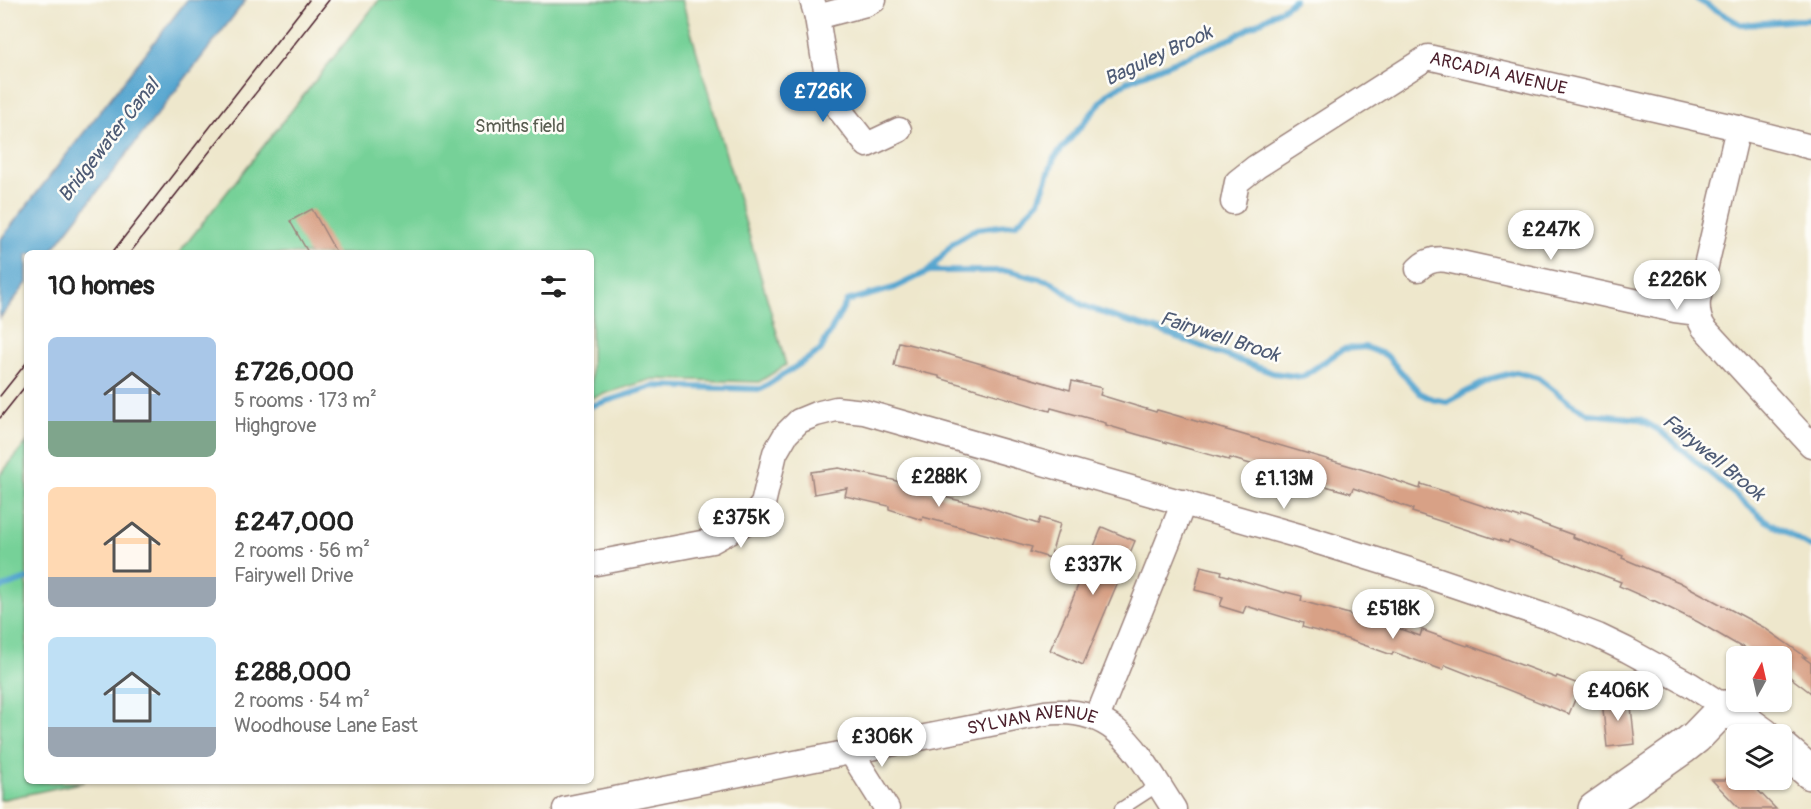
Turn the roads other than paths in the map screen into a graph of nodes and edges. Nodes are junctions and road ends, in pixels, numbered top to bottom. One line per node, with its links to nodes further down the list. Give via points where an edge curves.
1 (874, 0): 2 (street)
2 (815, 8): 4 (street, via 831,93 860,152)
3 (1738, 128): 5 (street, ARCADIA AVENUE); 6 (street, ARCADIA AVENUE, via 1428,57 1256,167 1237,182); 8 (street)
4 (899, 130)
5 (1811, 147)
6 (1233, 202)
7 (1418, 268): 8 (street, via 1430,261 1447,260)
8 (1698, 313): 9 (street, via 1704,328)
9 (1811, 445)
10 (1184, 502): 11 (street, via 864,412 836,409 799,422 786,434 775,453 763,504 750,520 712,542); 12 (street, via 1551,618 1637,655); 13 (street)
11 (594, 563)
12 (1725, 707): 14 (street); 24 (street, via 1682,748)
13 (1096, 718): 15 (street, SYLVAN AVENUE, via 1063,711 1045,713); 18 (street, SYLVAN AVENUE, via 1123,736)
14 (1749, 724)
15 (852, 752): 19 (street, SYLVAN AVENUE); 21 (street)
16 (1792, 757): 17 (street)
17 (1811, 773)
18 (1158, 784): 22 (lane); 23 (street, SYLVAN AVENUE)
19 (592, 807): 20 (street, SYLVAN AVENUE)
20 (565, 809)
21 (887, 809)
22 (1121, 809)
23 (1174, 809)
24 (1595, 809)

